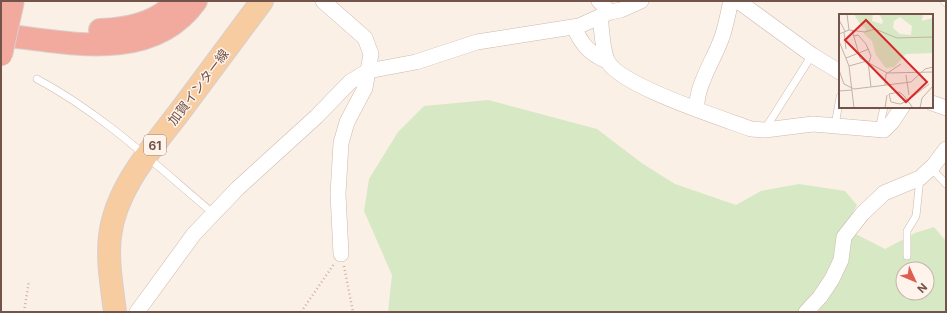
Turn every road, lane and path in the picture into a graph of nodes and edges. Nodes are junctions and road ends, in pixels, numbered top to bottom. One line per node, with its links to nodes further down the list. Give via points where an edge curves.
1 (13, 1): 14 (highway, bridge)
2 (176, 1): 11 (highway, via 158,16 120,29 96,31)
3 (196, 1): 13 (highway, via 175,24 158,35 138,41 90,44)
4 (262, 1): 30 (main road, 加賀インター線 / 61)
5 (324, 1): 17 (street, via 365,38 371,54)
6 (599, 1): 10 (street)
7 (641, 1): 10 (street, via 621,10)
8 (731, 1): 25 (street, via 722,37 696,102)
9 (738, 1): 15 (street)
10 (609, 10): 12 (street); 16 (street)
11 (1, 22)
12 (574, 27): 16 (street, via 579,41 588,51); 17 (street, via 478,42 416,62)
13 (1, 35)
14 (1, 55)
15 (812, 55): 18 (street); 28 (lane)
16 (607, 61): 25 (street, via 622,75 643,87)
17 (368, 71): 33 (street, via 350,82); 34 (street, via 365,88 347,122 341,143 338,194)
18 (839, 71)
19 (37, 79): 30 (lane, via 74,100)
20 (839, 103): 26 (lane)
21 (933, 103): 24 (street)
22 (884, 108): 27 (lane)
23 (901, 108): 27 (street, via 884,130)
24 (946, 108)
25 (697, 109): 28 (street, via 751,129)
26 (835, 125): 27 (street); 28 (street, via 813,124)
27 (879, 129)
28 (765, 130)
29 (946, 150): 31 (street)
30 (146, 157): 33 (lane); 38 (main road, 加賀インター線 / 61, via 124,194 115,214 110,236 109,259)
31 (926, 173): 32 (lane); 35 (lane, via 916,216 907,231); 42 (street, via 884,193 862,214 844,237 841,260 832,279)
32 (946, 184)
33 (214, 214): 39 (street, via 194,234)
34 (341, 254): 40 (path); 41 (path)
35 (907, 256)
36 (29, 281): 37 (path)
37 (24, 312)
38 (115, 312)
39 (137, 312)
40 (301, 312)
41 (354, 312)
42 (806, 312)

